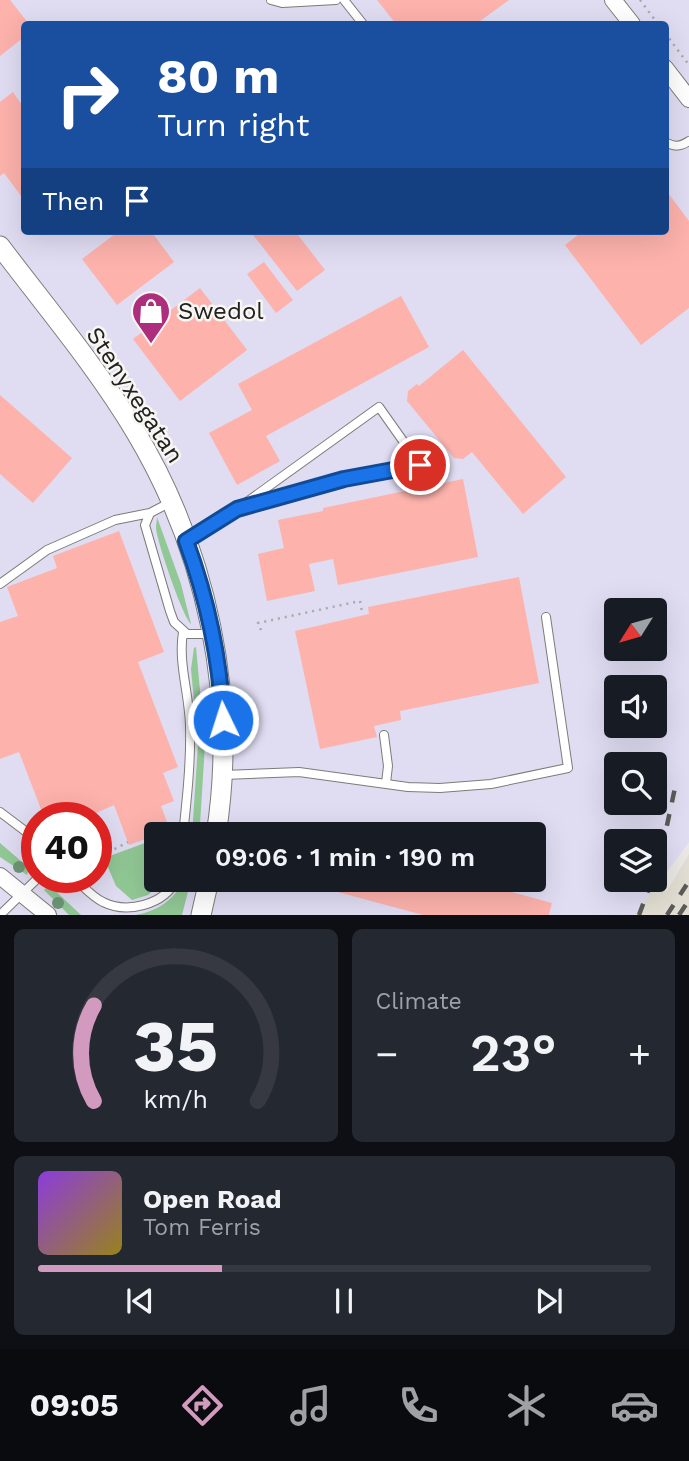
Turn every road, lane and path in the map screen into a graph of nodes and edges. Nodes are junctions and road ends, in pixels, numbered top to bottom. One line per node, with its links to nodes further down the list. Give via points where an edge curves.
1 (271, 0): 2 (lane)
2 (337, 0)
3 (344, 0): 6 (lane)
4 (613, 0): 7 (street)
5 (639, 0): 8 (path)
6 (361, 21)
7 (630, 21)
8 (656, 21)
9 (669, 38): 10 (path)
10 (689, 65)
11 (669, 73): 12 (street)
12 (689, 99)
13 (689, 141): 14 (lane, via 680,146)
14 (669, 143)
15 (0, 246): 16 (street, Stenyxegatan, via 122,411)
16 (171, 502): 18 (lane); 19 (street, Stenyxegatan)
17 (237, 509): 17 (lane, via 344,479 420,465 379,407); 19 (lane)
18 (150, 513): 20 (lane, via 115,520 47,550); 24 (lane, via 145,525 170,611)
19 (186, 541): 25 (street, Stenyxegatan)
20 (0, 584)
21 (362, 612): 23 (path, via 360,601 258,623)
22 (546, 617): 28 (lane, via 568,768 440,788)
23 (261, 630)
24 (183, 632): 25 (lane); 30 (lane, via 180,651 190,723)
25 (212, 634): 27 (street, Stenyxegatan, via 222,693)
26 (384, 735): 28 (lane)
27 (222, 775): 28 (lane, via 299,772); 31 (street, Stenyxegatan)
28 (386, 783)
29 (0, 813): 32 (lane)
30 (185, 822)
31 (217, 822)
32 (21, 828)
33 (128, 842): 34 (path)
34 (112, 850)
35 (0, 876): 36 (street)
36 (21, 892)
37 (167, 892): 40 (lane, via 131,908 100,902)
38 (206, 892): 43 (street)
39 (22, 893): 41 (lane); 42 (street)
40 (90, 893)
41 (0, 915)
42 (48, 915)
43 (201, 915)

